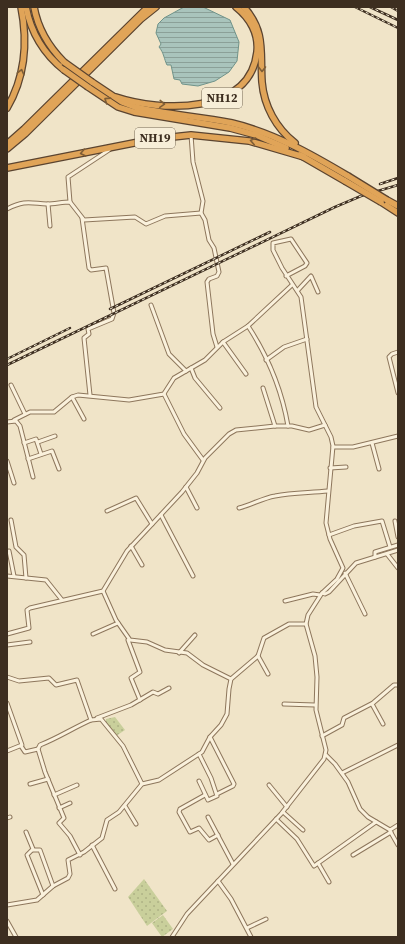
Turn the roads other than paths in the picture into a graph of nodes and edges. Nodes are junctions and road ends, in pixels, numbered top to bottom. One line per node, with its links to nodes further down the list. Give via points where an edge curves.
1 (26, 7): 8 (highway, NH19, bridge, via 38,40 51,58 64,70)
2 (34, 7): 8 (highway, bridge, via 48,44)
3 (148, 7): 12 (highway)
4 (156, 7): 14 (highway)
5 (236, 7): 9 (highway, NH12, one-way to 5, via 142,103 186,105 218,100 234,92 250,75 257,49 253,28 246,16)
6 (244, 7): 15 (highway, NH19, one-way to 15, via 253,18 259,32 262,83 270,112 284,133)
7 (22, 10): 10 (highway, one-way to 7, via 18,86 24,62)
8 (90, 85): 9 (highway, NH19); 15 (highway, NH19, one-way to 8, via 242,130 130,111 110,102)
9 (110, 94): 15 (highway, NH19, via 128,105 143,109 243,126 272,136)
10 (7, 108)
11 (190, 135): 13 (highway, NH19); 15 (highway, NH19, one-way to 11, via 250,141); 23 (street, via 193,162 203,201)
12 (7, 144)
13 (112, 147): 16 (highway, NH19, one-way to 16); 18 (street, via 68,176)
14 (7, 149)
15 (305, 154): 17 (highway, NH19)
16 (7, 168)
17 (347, 178): 20 (highway, NH19, bridge); 22 (highway, NH19, bridge)
18 (70, 202): 19 (street); 24 (street)
19 (48, 204): 21 (street, via 32,201); 25 (street)
20 (398, 206)
21 (7, 209)
22 (398, 212)
23 (201, 213): 24 (street, via 165,216 148,224 135,217 87,220); 33 (street, via 214,248 219,272 207,282)
24 (82, 218): 42 (street, via 89,268 106,268 114,313 112,319 88,329 89,334 84,338)
25 (50, 226)
26 (286, 276): 26 (street, via 272,246 273,243 291,239 307,263); 27 (street)
27 (295, 287): 28 (street, via 311,276); 30 (street); 31 (street, via 301,297)
28 (318, 292)
29 (151, 305): 36 (street, via 169,354)
30 (250, 328): 32 (street); 35 (street)
31 (307, 339): 35 (street, via 284,347); 52 (street, via 316,407)
32 (224, 343): 33 (street); 38 (street)
33 (217, 347): 37 (street)
34 (398, 352): 41 (street, via 389,357)
35 (266, 360): 51 (street, via 285,409)
36 (186, 371): 37 (street); 43 (street, via 174,378)
37 (192, 371): 45 (street)
38 (246, 374)
39 (11, 385): 46 (street)
40 (263, 388): 50 (street)
41 (398, 393)
42 (90, 395): 43 (street, via 129,400); 44 (street, via 78,395)
43 (165, 396): 61 (street, via 184,434)
44 (73, 398): 46 (street, via 54,412 34,411); 47 (street)
45 (220, 408)
46 (25, 414): 48 (street)
47 (84, 419)
48 (16, 421): 49 (street); 56 (street)
49 (7, 422)
50 (275, 426): 51 (street); 61 (street, via 232,431)
51 (288, 426): 52 (street, via 309,430)
52 (325, 426): 58 (street)
53 (55, 436): 55 (street)
54 (398, 436): 57 (street)
55 (38, 442): 56 (street, via 36,439); 59 (street)
56 (24, 443): 60 (street)
57 (372, 443): 58 (street, via 354,447); 66 (street)
58 (333, 447): 64 (street)
59 (41, 454): 60 (street); 65 (street, via 52,451)
60 (28, 459): 67 (street)
61 (203, 460): 69 (street)
62 (7, 461): 68 (street)
63 (346, 467): 64 (street)
64 (330, 468): 70 (street)
65 (58, 469)
66 (379, 469)
67 (33, 477)
68 (14, 483)
69 (186, 487): 71 (street); 74 (street)
70 (328, 492): 72 (street, via 282,494); 78 (street, via 326,523)
71 (197, 508)
72 (239, 508)
73 (107, 511): 77 (street, via 136,498)
74 (161, 515): 77 (street); 93 (street)
75 (11, 520): 94 (street, via 16,547 24,555)
76 (395, 521): 79 (street)
77 (152, 524): 81 (street)
78 (329, 535): 82 (street, via 354,526 382,521); 96 (street, via 343,568 337,579)
79 (398, 537)
80 (398, 545): 82 (street)
81 (131, 546): 88 (street); 95 (street)
82 (390, 547): 83 (street)
83 (384, 549): 86 (street); 87 (street, via 374,552)
84 (398, 550): 86 (street)
85 (9, 551): 92 (street)
86 (387, 554): 87 (street); 89 (street)
87 (375, 557): 90 (street, via 356,563)
88 (142, 565)
89 (398, 568)
90 (345, 573): 96 (street, via 329,592); 99 (street)
91 (7, 576): 92 (street)
92 (14, 576): 94 (street)
93 (193, 576)
94 (26, 578): 97 (street, via 46,580)
95 (103, 591): 97 (street); 100 (street)
96 (321, 594): 98 (street); 101 (street, via 308,615)
97 (62, 600): 102 (street, via 28,608 29,628)
98 (285, 601)
99 (365, 614)
100 (118, 623): 103 (street); 105 (street)
101 (306, 624): 109 (street, via 292,623 266,636); 119 (street, via 315,662)
102 (7, 634)
103 (93, 634)
104 (195, 635): 108 (street)
105 (128, 638): 108 (street); 115 (street, via 140,672 131,678)
106 (30, 642): 107 (street)
107 (7, 645)
108 (179, 653): 112 (street, via 191,655 203,665)
109 (258, 656): 110 (street); 112 (street)
110 (268, 674)
111 (7, 677): 121 (street, via 19,681 49,678 56,685 76,680)
112 (231, 679): 124 (street, via 227,714)
113 (398, 685): 118 (street, via 394,685)
114 (169, 688): 115 (street, via 158,694 152,692)
115 (140, 700): 120 (street)
116 (7, 703): 126 (street)
117 (284, 704): 119 (street)
118 (372, 704): 122 (street); 123 (street, via 344,718 342,725)
119 (316, 705): 123 (street)
120 (97, 718): 121 (street); 135 (street, via 101,719 123,746)
121 (91, 720): 127 (street, via 40,745)
122 (384, 724)
123 (322, 736): 130 (street)
124 (210, 737): 129 (street); 138 (street, via 234,784)
125 (398, 745): 131 (street)
126 (21, 746): 127 (street, via 25,752); 128 (street)
127 (38, 749): 132 (street)
128 (7, 751)
129 (199, 754): 135 (street, via 159,780); 138 (street)
130 (326, 755): 131 (street); 143 (street)
131 (342, 773): 148 (street, via 358,806)
132 (48, 779): 134 (street); 139 (street)
133 (199, 781): 140 (street)
134 (30, 784)
135 (142, 784): 142 (street)
136 (77, 785): 139 (street)
137 (269, 785): 143 (street)
138 (217, 794): 140 (street, via 208,801)
139 (54, 795): 144 (street)
140 (205, 795): 154 (street, via 179,812 190,832 199,828 209,840)
141 (70, 803): 144 (street)
142 (125, 806): 149 (street); 156 (street, via 107,820 103,836)
143 (287, 807): 145 (street)
144 (59, 808): 158 (street, via 64,819 59,823 70,836)
145 (282, 812): 147 (street); 151 (street)
146 (208, 817): 154 (street)
147 (276, 819): 160 (street, via 296,839 313,865); 161 (street)
148 (376, 822): 152 (street); 160 (street)
149 (136, 824)
150 (398, 825): 152 (street)
151 (303, 830)
152 (390, 831): 155 (street); 159 (street)
153 (26, 832): 157 (street)
154 (218, 835): 161 (street)
155 (398, 845)
156 (92, 846): 158 (street); 165 (street)
157 (33, 850): 164 (street, via 40,850); 166 (street, via 27,855)
158 (80, 855): 164 (street, via 68,860 68,878)
159 (353, 855)
160 (318, 863): 163 (street)
161 (234, 864): 162 (street)
162 (218, 880): 170 (street, via 232,899); 172 (street, via 187,914)
163 (329, 882)
164 (53, 886): 166 (street)
165 (115, 888)
166 (43, 895): 167 (street, via 34,901)
167 (7, 905)
168 (266, 919): 170 (street)
169 (7, 921): 171 (street)
170 (247, 928): 173 (street)
171 (16, 937)
172 (172, 937)
173 (251, 937)

